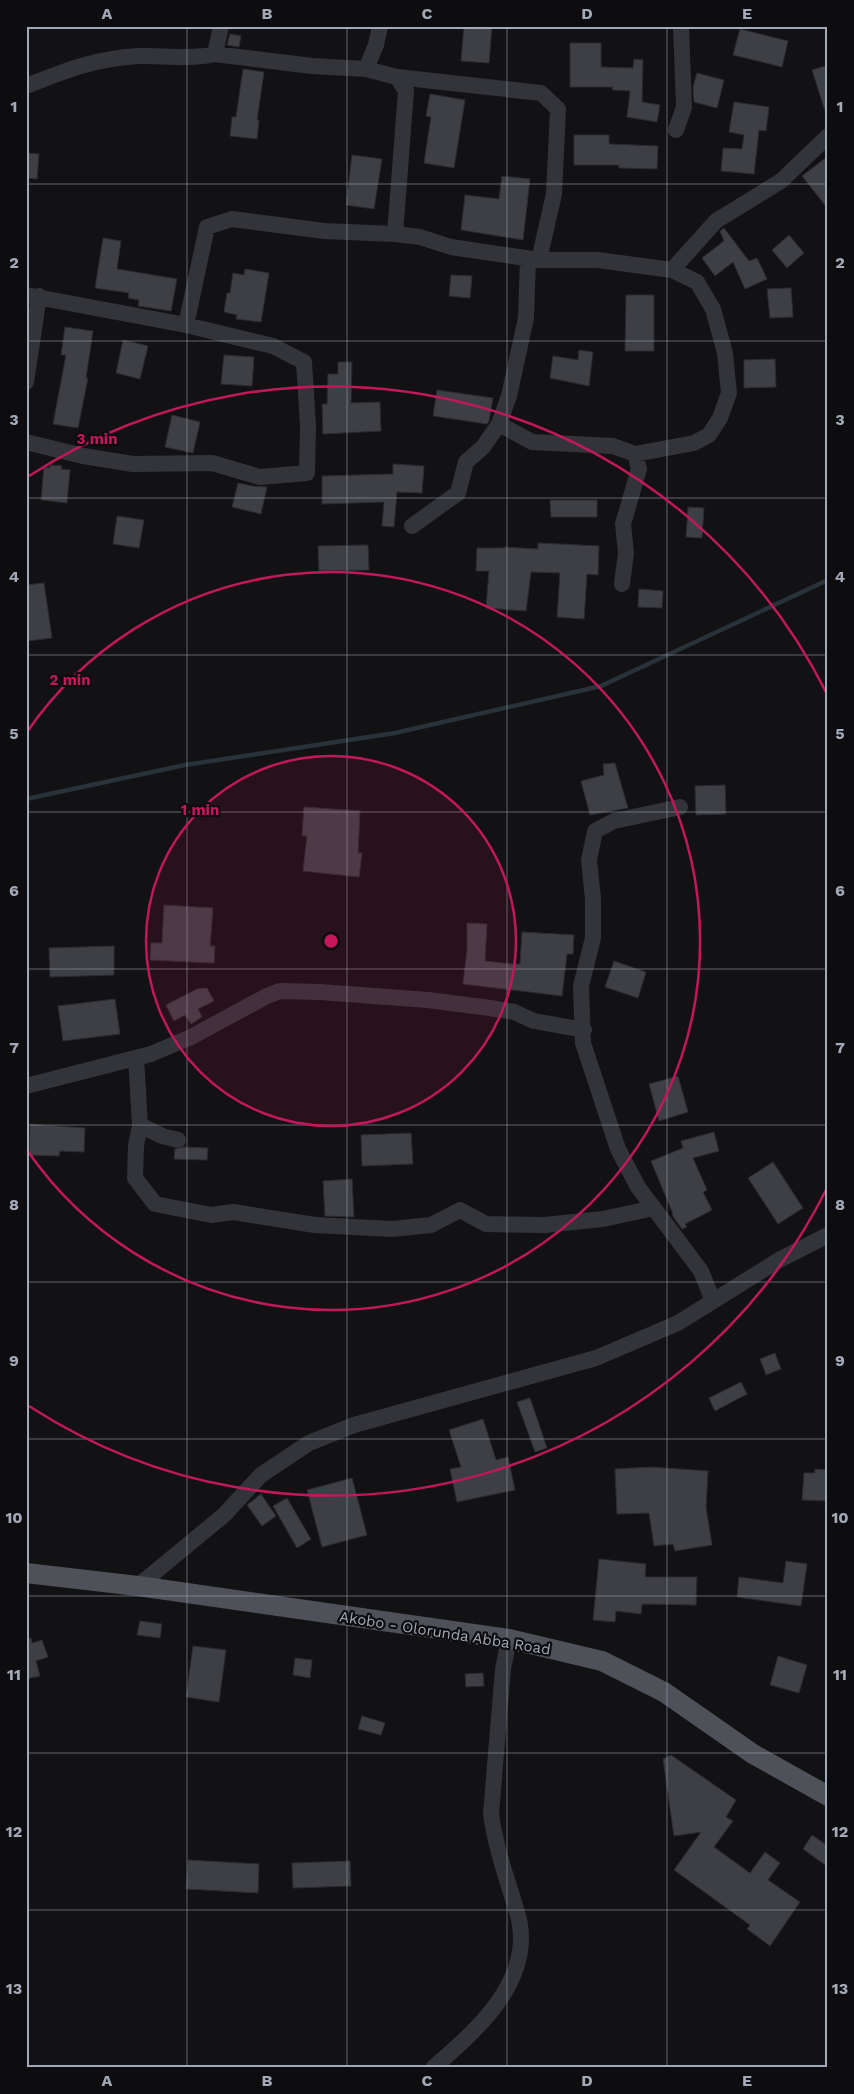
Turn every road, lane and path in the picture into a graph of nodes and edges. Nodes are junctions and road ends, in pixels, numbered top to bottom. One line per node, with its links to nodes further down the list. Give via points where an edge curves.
1 (221, 26): 4 (street)
2 (380, 26): 5 (street)
3 (680, 26): 8 (street, via 684,107)
4 (215, 54): 5 (street); 7 (street, via 199,58 139,56 104,60 76,66)
5 (366, 69): 6 (street)
6 (397, 77): 10 (street, via 406,91); 11 (street, via 541,93 558,109 554,194)
7 (26, 86)
8 (676, 130)
9 (828, 136): 12 (street, via 781,181 716,221)
10 (396, 234): 11 (street, via 420,237 451,247); 14 (street, via 324,231 232,219 207,227)
11 (534, 259): 12 (street, via 598,260); 16 (street, via 526,318 509,396)
12 (672, 270): 18 (street, via 697,282 713,309 725,353 729,393 720,418 709,435 694,443)
13 (32, 296): 14 (street); 15 (street)
14 (186, 325): 17 (street, via 273,346 304,362 307,473 260,477 212,463 133,464)
15 (26, 382)
16 (499, 424): 18 (street, via 532,442 613,446); 19 (street, via 484,446 466,462 458,493)
17 (26, 442)
18 (635, 454): 20 (street, via 639,469 623,524 626,553)
19 (412, 526)
20 (622, 584)
21 (680, 807): 22 (street, via 614,821 595,830 589,860 593,938 581,986)
22 (584, 1030): 23 (street, via 534,1021 514,1012 428,1000 280,991 192,1037); 27 (street, via 583,1043 618,1149 638,1187)
23 (136, 1058): 24 (street); 25 (street)
24 (26, 1086)
25 (140, 1125): 26 (street); 27 (street, via 135,1178 155,1204 211,1215 232,1212 315,1225 392,1229 431,1225 460,1210 486,1224 544,1225 603,1219)
26 (178, 1140)
27 (654, 1208): 29 (street, via 701,1271)
28 (828, 1235): 29 (street, via 779,1260)
29 (713, 1301): 31 (street, via 678,1323 596,1358 354,1425 309,1443 261,1475 224,1514)
30 (26, 1572): 31 (main road, Akobo - Olorunda Abba Road)
31 (138, 1586): 32 (main road, Akobo - Olorunda Abba Road)
32 (510, 1640): 33 (main road, Akobo - Olorunda Abba Road, via 602,1661 664,1692 753,1754); 34 (street, via 503,1669 491,1814 493,1832 520,1925 519,1960 494,2009)
33 (828, 1796)
34 (433, 2068)

